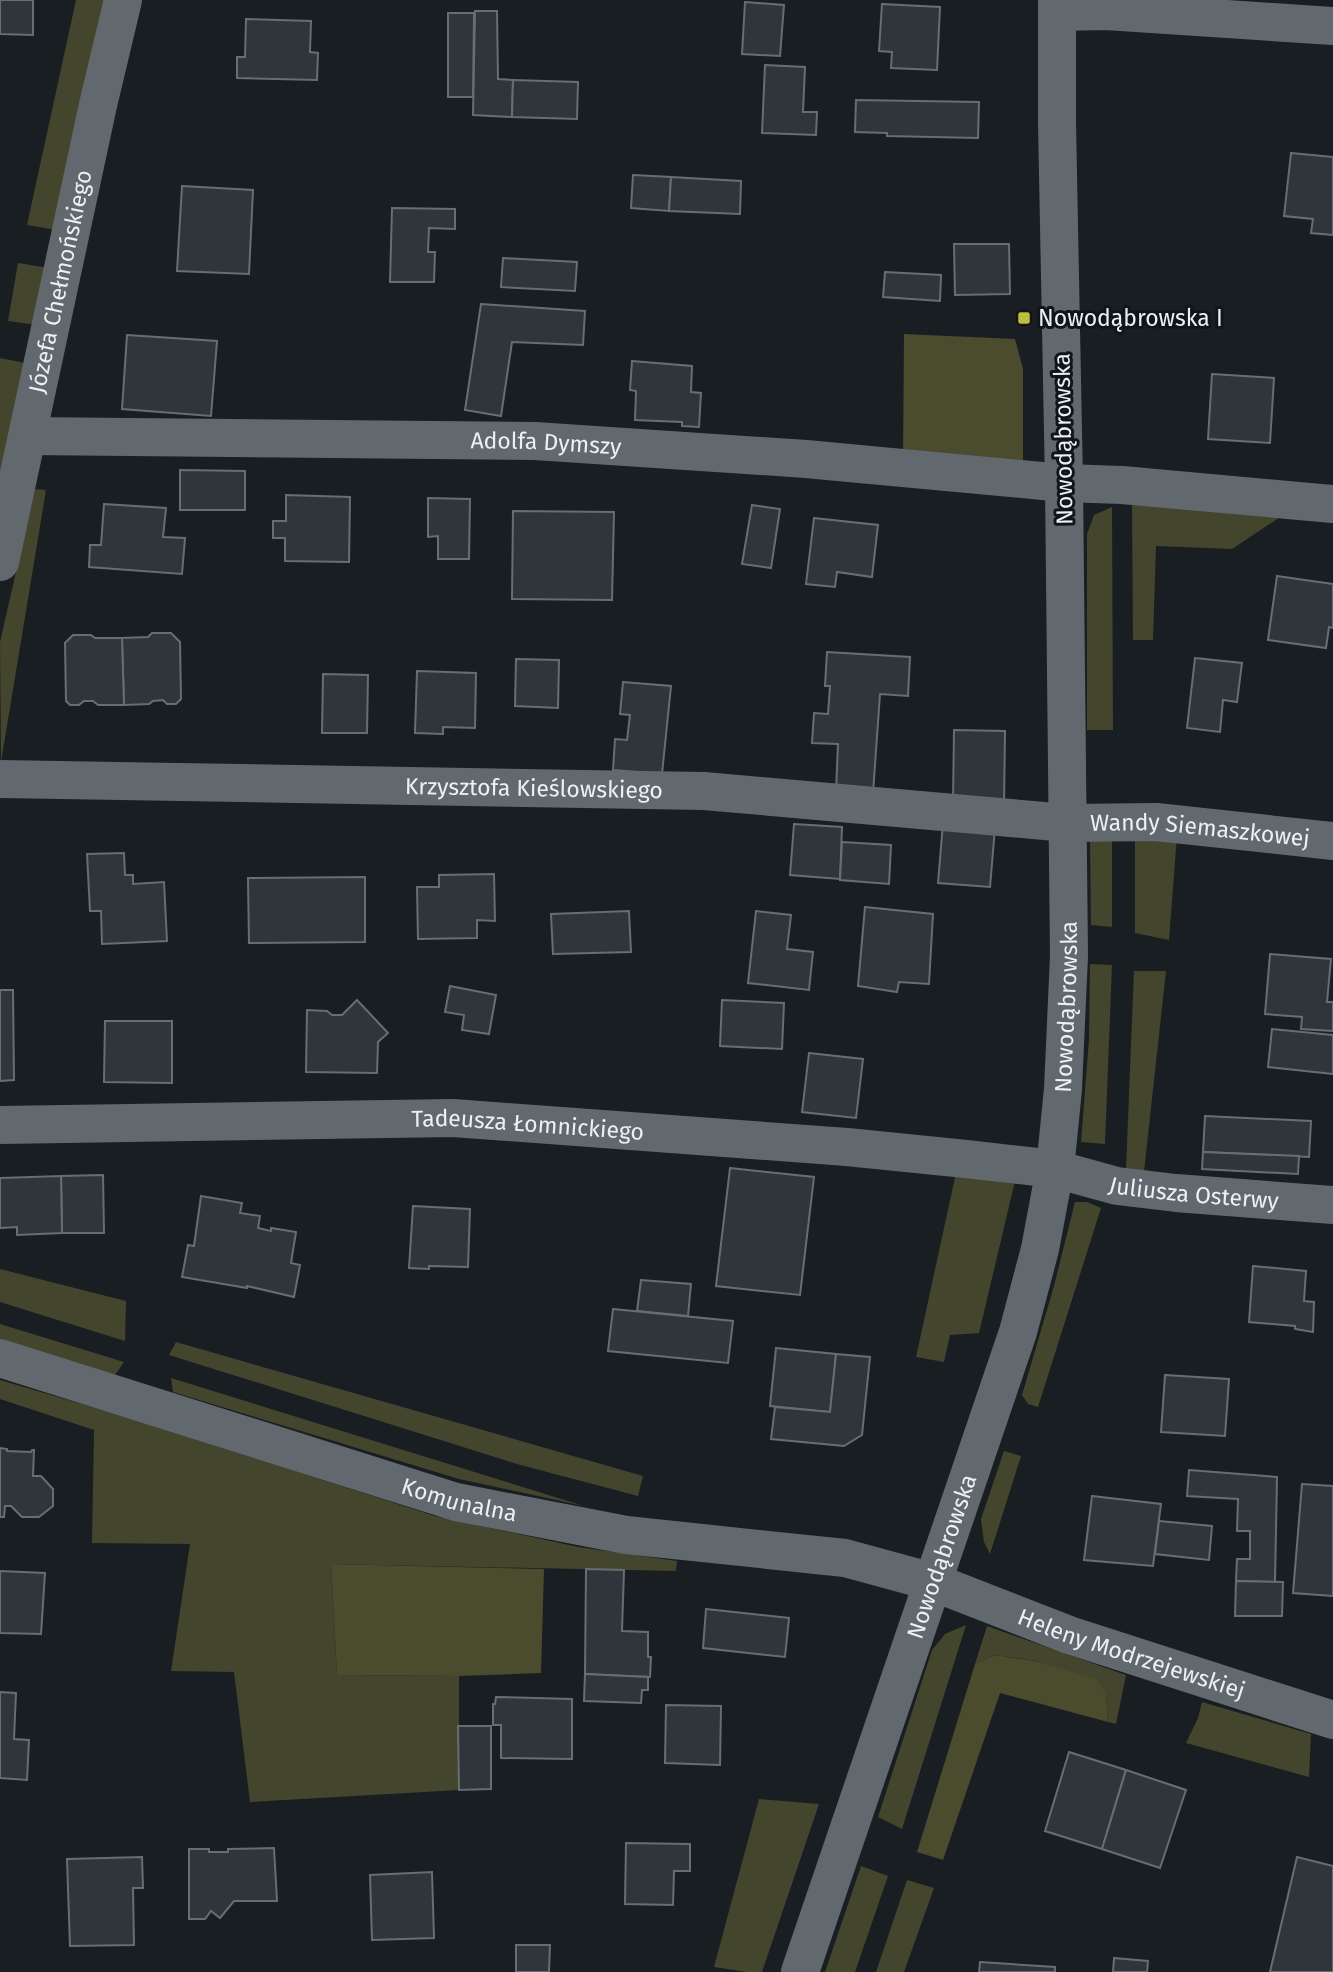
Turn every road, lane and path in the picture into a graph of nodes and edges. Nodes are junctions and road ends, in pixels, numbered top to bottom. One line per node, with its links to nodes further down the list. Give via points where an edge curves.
1 (123, 0): 4 (street, Józefa Chełmońskiego)
2 (1057, 6): 3 (street); 5 (street, Nowodąbrowska)
3 (1333, 26)
4 (28, 436): 5 (street, Adolfa Dymszy, via 535,440); 7 (street, Józefa Chełmońskiego)
5 (1064, 483): 6 (street, Adolfa Dymszy); 9 (street, Nowodąbrowska)
6 (1333, 504)
7 (0, 562)
8 (0, 779): 9 (street, Krzysztofa Kieślowskiego, via 704,791)
9 (1067, 823): 10 (street, Wandy Siemaszkowej, via 1156,822); 12 (street, Nowodąbrowska, via 1069,956)
10 (1333, 841)
11 (0, 1125): 12 (street, Tadeusza Łomnickiego, via 453,1118 847,1147)
12 (1055, 1169): 13 (street, Juliusza Osterwy, via 1117,1186); 15 (street, Nowodąbrowska, via 1018,1332)
13 (1333, 1205)
14 (0, 1359): 15 (street, Komunalna, via 456,1502 626,1535 845,1558)
15 (933, 1583): 16 (street, Heleny Modrzejewskiej, via 1069,1635); 17 (street, Nowodąbrowska)
16 (1333, 1720)
17 (800, 1972)

